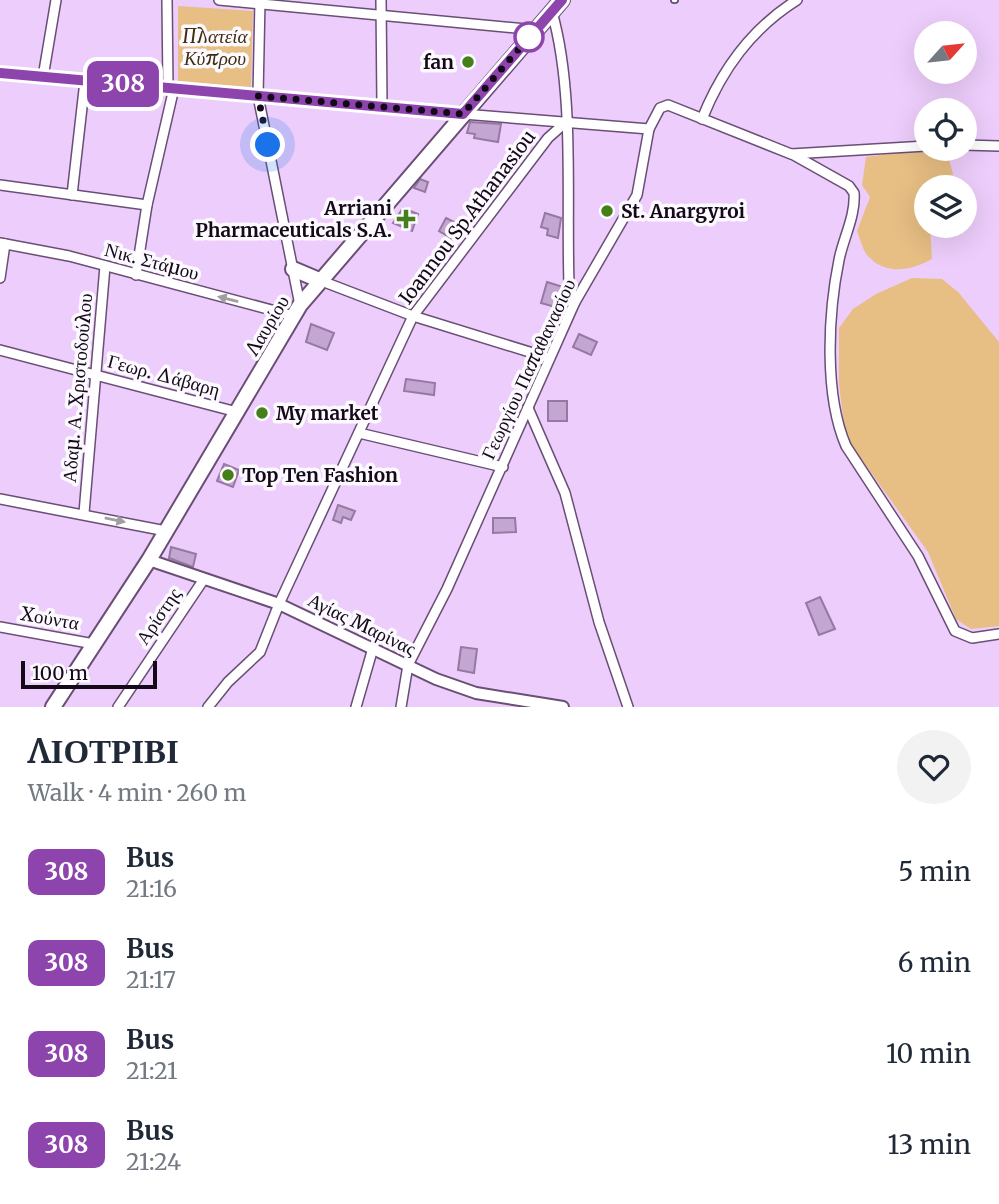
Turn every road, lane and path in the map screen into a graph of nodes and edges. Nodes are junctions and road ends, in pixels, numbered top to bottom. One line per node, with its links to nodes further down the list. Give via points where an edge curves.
1 (56, 0): 12 (street)
2 (167, 0): 14 (street)
3 (219, 0): 7 (street)
4 (382, 0): 9 (street)
5 (562, 0): 8 (main road, Λαυρίου)
6 (797, 0): 18 (street, via 739,51 725,69)
7 (260, 2): 9 (street); 15 (street)
8 (550, 6): 10 (main road, Λαυρίου); 19 (street, via 558,34)
9 (382, 15): 10 (street, via 526,29); 16 (street)
10 (532, 34): 17 (main road, Λαυρίου)
11 (0, 73): 12 (street)
12 (43, 77): 13 (street)
13 (85, 80): 14 (street); 26 (street)
14 (171, 88): 15 (street); 27 (street)
15 (258, 96): 16 (street); 30 (street)
16 (382, 106): 17 (street)
17 (463, 114): 19 (street); 33 (main road, Λαυρίου)
18 (702, 119): 20 (street, via 663,105); 24 (street)
19 (566, 122): 20 (street); 34 (street, via 569,283); 36 (street, Ioannou Sp.Athanasiou, via 548,138)
20 (649, 130): 34 (street, Γεωργίου Παπαθανασίου, via 637,195)
21 (977, 145): 22 (street)
22 (999, 146)
23 (914, 147): 24 (street)
24 (791, 154): 51 (street, via 854,192 839,259 831,331 836,416 846,446 918,556 955,631 972,638)
25 (0, 185): 26 (street)
26 (72, 195): 27 (street)
27 (147, 205): 31 (street)
28 (3, 244): 29 (street, Νικ. Στάμου); 32 (street)
29 (105, 266): 31 (street, Νικ. Στάμου); 39 (street, Αδαμ. Α. Χριστοδούλου)
30 (293, 269): 33 (main road); 35 (street)
31 (136, 275): 35 (street, Νικ. Στάμου, one-way to 31)
32 (0, 278)
33 (319, 280): 35 (main road, Λαυρίου); 36 (street)
34 (575, 302): 38 (street, Γεωργίου Παπαθανασίου)
35 (297, 310): 41 (main road, Λαυρίου)
36 (413, 316): 38 (street); 42 (street, Ioannou Sp.Athanasiou)
37 (0, 350): 39 (street, Γεωρ. Δάβαρη)
38 (549, 358): 40 (street, Γεωργίου Παπαθανασίου)
39 (95, 374): 41 (street, Γεωρ. Δάβαρη); 45 (street, Αδαμ. Α. Χριστοδούλου)
40 (528, 408): 43 (street, Γεωργίου Παπαθανασίου); 61 (street, via 565,493 598,622)
41 (237, 412): 46 (main road, Λαυρίου)
42 (359, 433): 43 (street); 49 (street, Ioannou Sp.Athanasiou)
43 (503, 467): 54 (street, Γεωργίου Παπαθανασίου)
44 (0, 499): 45 (street)
45 (84, 513): 46 (street, one-way to 46)
46 (166, 531): 47 (main road, Λαυρίου)
47 (149, 560): 48 (street, Αγίας Μαρίνας); 52 (main road, Λαυρίου)
48 (204, 579): 49 (street, Αγίας Μαρίνας); 56 (street, Αρίστης)
49 (279, 604): 53 (street, Αγίας Μαρίνας); 57 (street, Ioannou Sp.Athanasiou, via 260,652)
50 (0, 627): 52 (street, Χούντα)
51 (999, 634)
52 (94, 644): 55 (main road, Λαυρίου)
53 (373, 648): 54 (street, Αγίας Μαρίνας); 58 (street)
54 (408, 665): 59 (street, Γεωργίου Παπαθανασίου); 60 (street, Αγίας Μαρίνας, via 476,694)
55 (53, 707)
56 (118, 707)
57 (208, 707)
58 (356, 707)
59 (401, 707)
60 (563, 707)
61 (628, 707)

